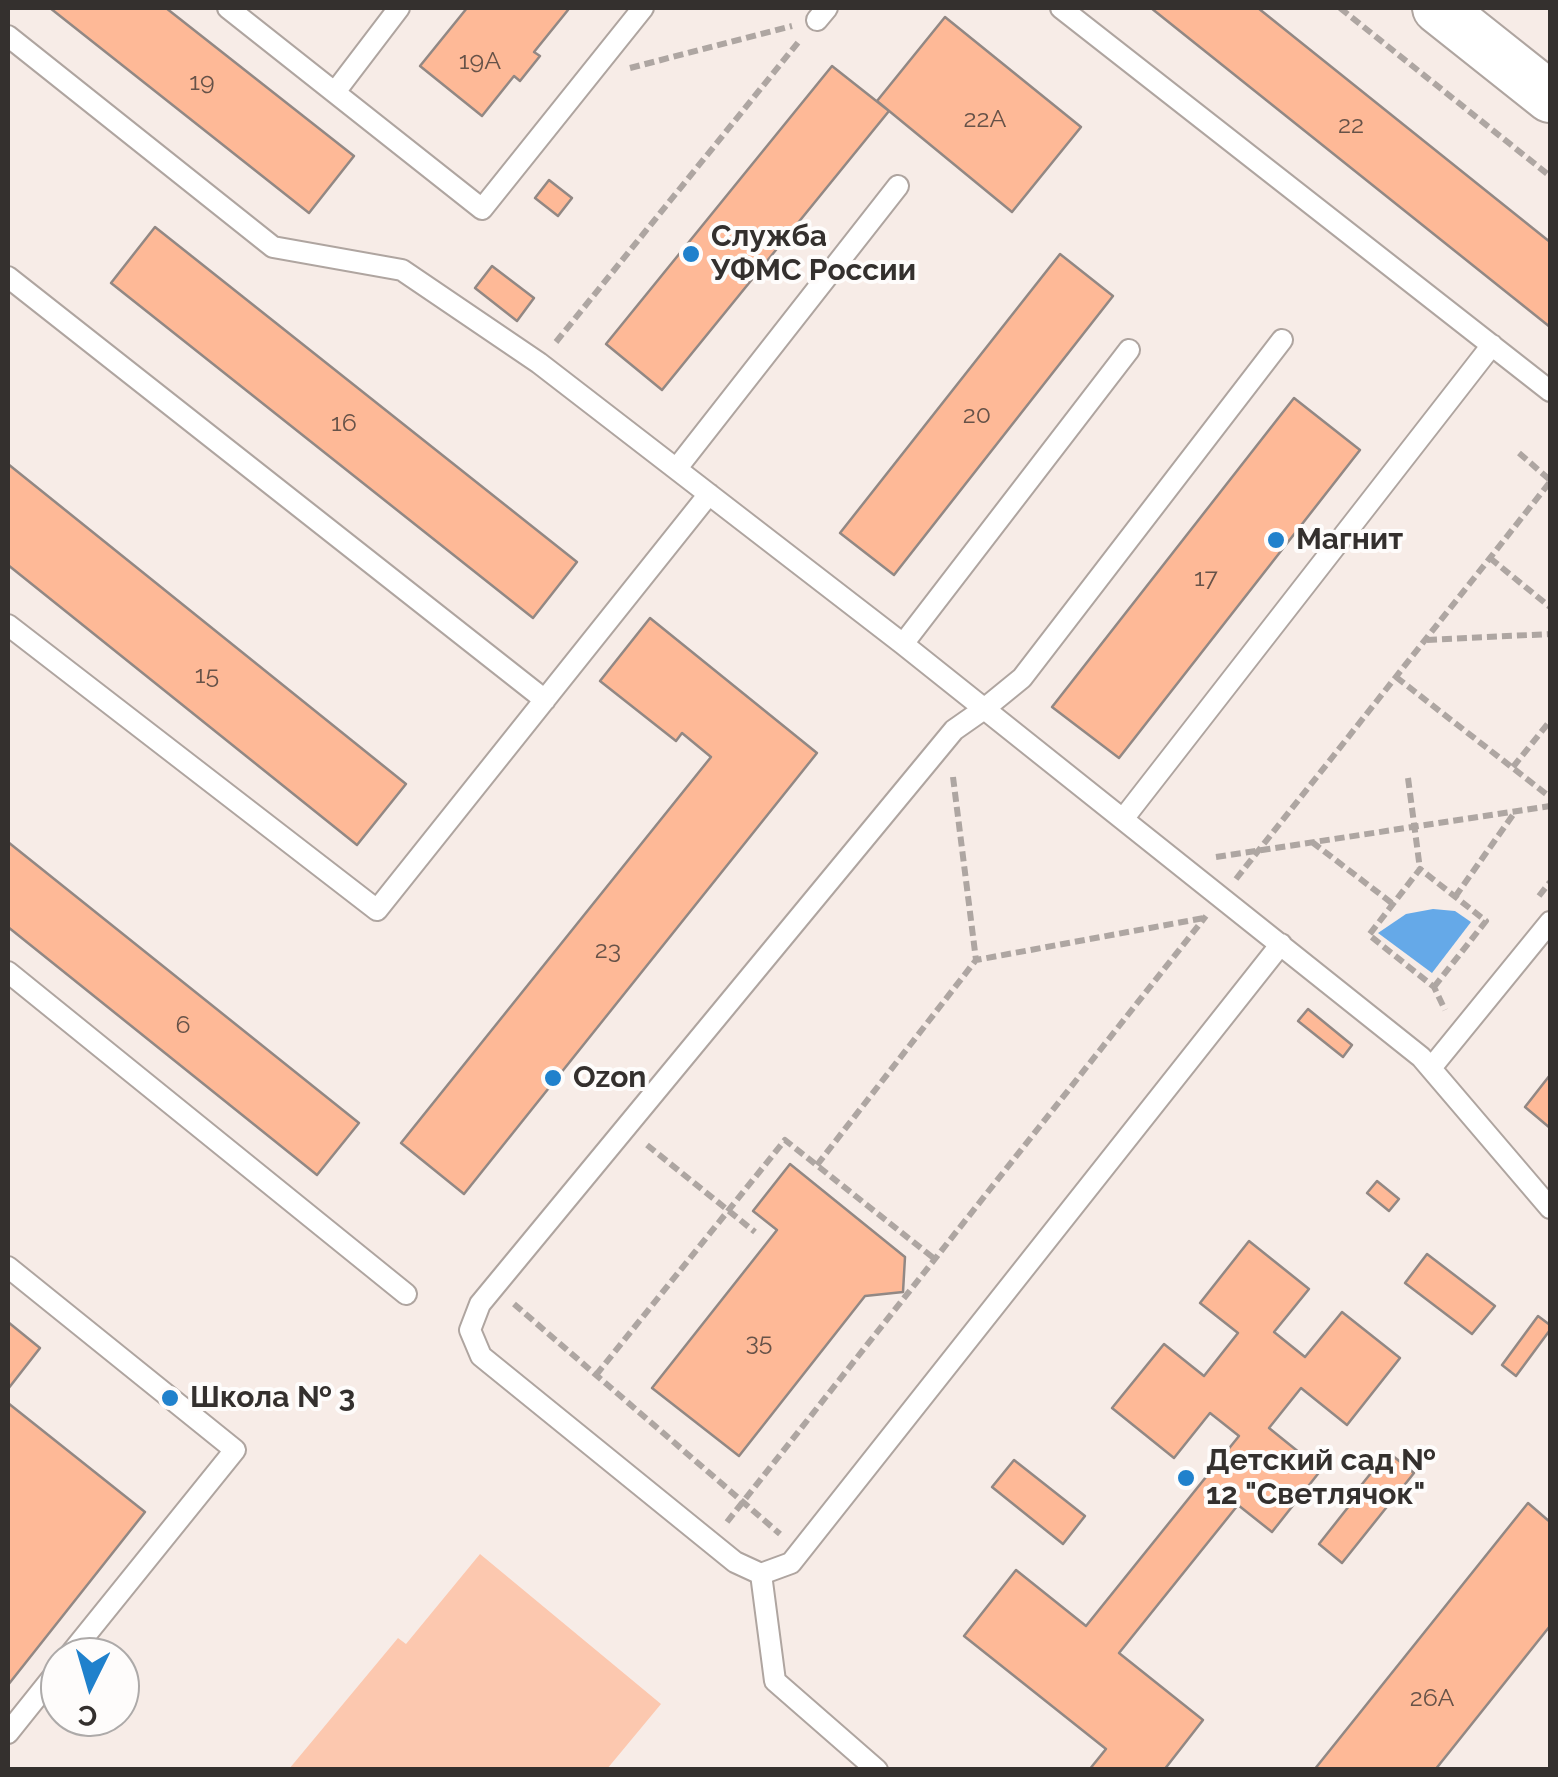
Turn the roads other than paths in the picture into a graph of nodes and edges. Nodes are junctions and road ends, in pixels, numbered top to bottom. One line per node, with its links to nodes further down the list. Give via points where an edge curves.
1 (228, 8): 7 (lane)
2 (400, 8): 7 (lane)
3 (643, 8): 7 (lane, via 482,209)
4 (1062, 8): 12 (lane)
5 (1438, 8): 8 (street)
6 (8, 36): 15 (lane, via 272,247 402,270)
7 (335, 92)
8 (1550, 97)
9 (898, 186): 15 (lane)
10 (8, 278): 19 (lane)
11 (1282, 340): 20 (lane, via 1022,678)
12 (1492, 345): 14 (lane); 21 (lane)
13 (1129, 350): 18 (lane)
14 (1550, 391)
15 (677, 468): 16 (lane)
16 (710, 494): 18 (lane); 19 (lane)
17 (8, 625): 19 (lane, via 377,910)
18 (902, 644): 20 (lane)
19 (544, 700)
20 (984, 709): 21 (lane); 29 (lane, via 954,730 480,1304 470,1330 480,1356 736,1562)
21 (1123, 819): 23 (lane)
22 (1550, 922): 25 (lane)
23 (1281, 944): 25 (lane); 29 (lane, via 801,1550)
24 (8, 972): 28 (lane)
25 (1430, 1068): 26 (lane)
26 (1550, 1208)
27 (8, 1266): 30 (lane, via 236,1450)
28 (406, 1294)
29 (762, 1574): 33 (lane, via 774,1681)
30 (84, 1637)
31 (40, 1693): 32 (lane)
32 (8, 1733)
33 (877, 1770)

